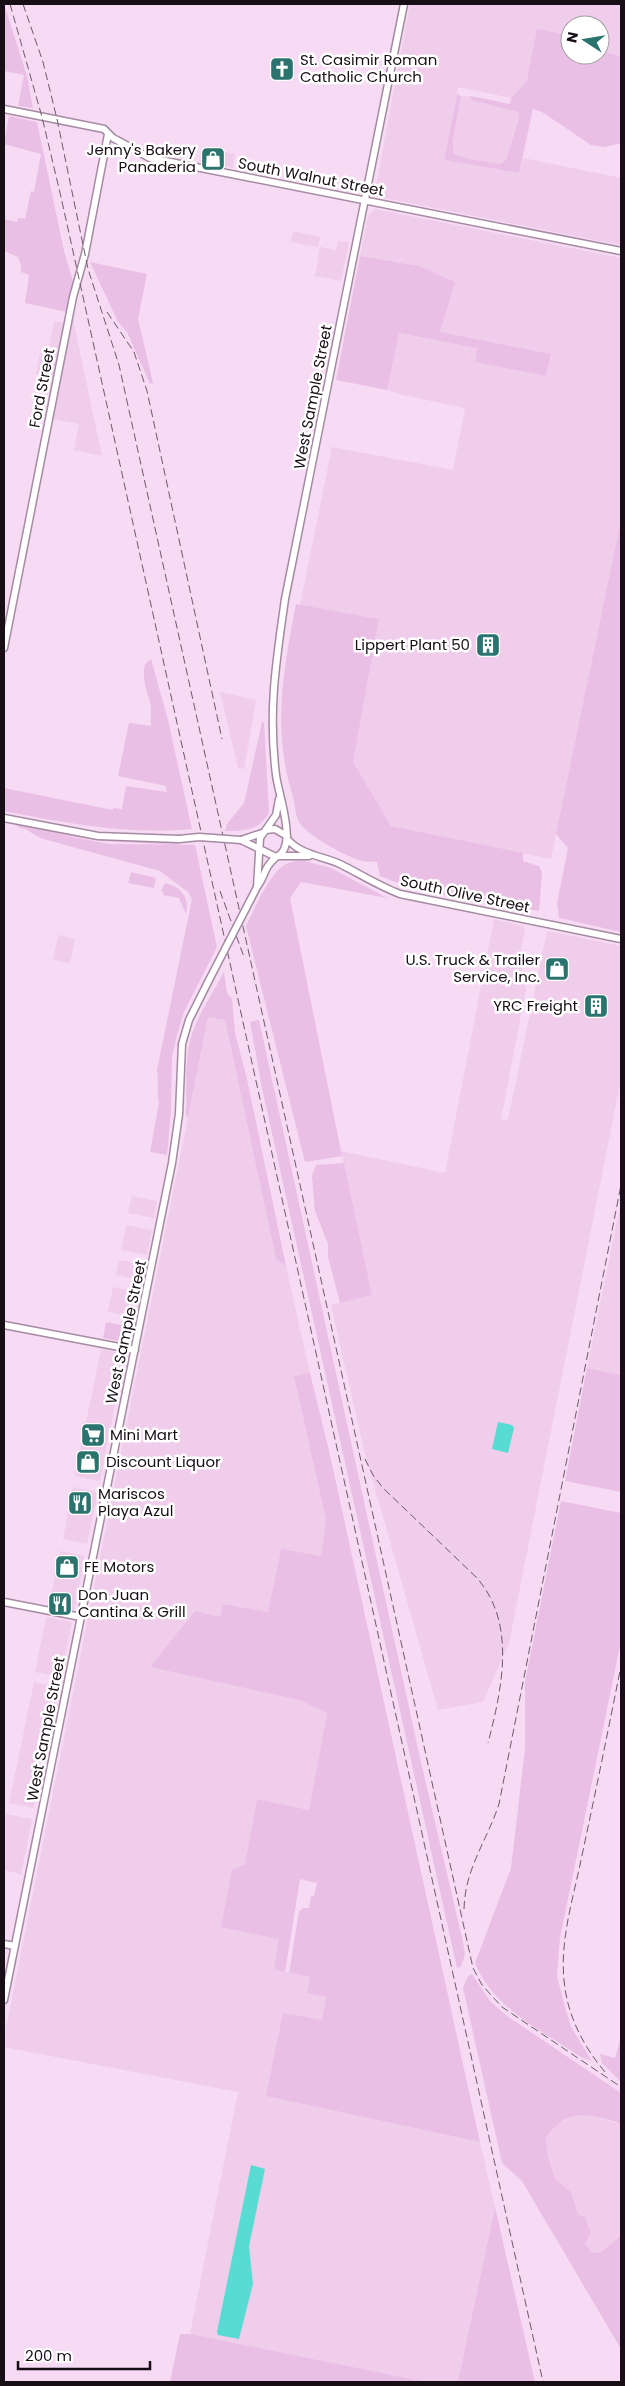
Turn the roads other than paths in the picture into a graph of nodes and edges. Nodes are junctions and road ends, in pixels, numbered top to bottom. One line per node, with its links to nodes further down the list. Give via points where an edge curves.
1 (404, 4): 4 (main road, West Sample Street)
2 (4, 109): 3 (main road, South Walnut Street, via 104,129)
3 (108, 134): 4 (main road, South Walnut Street, via 150,158); 6 (main road, Ford Street)
4 (365, 200): 5 (main road, South Walnut Street); 7 (main road, West Sample Street, via 280,636 271,719)
5 (621, 251)
6 (4, 648)
7 (279, 798): 9 (main road, West Sample Street, via 276,815); 10 (main road, West Sample Street)
8 (4, 818): 11 (main road, bridge, via 98,836)
9 (264, 832): 10 (main road, via 279,830); 11 (main road); 12 (main road)
10 (287, 838): 13 (main road, South Olive Street, via 297,849); 14 (main road, via 286,850)
11 (240, 840): 12 (main road)
12 (259, 848): 14 (main road); 15 (main road, West Sample Street)
13 (310, 855): 14 (main road, South Olive Street); 16 (main road, South Olive Street, via 331,860 389,890 412,897)
14 (278, 857): 15 (main road, West Sample Street, via 265,868)
15 (257, 887): 18 (main road, West Sample Street, bridge, via 189,1020 182,1044 176,1142)
16 (621, 939)
17 (4, 1325): 18 (main road)
18 (135, 1350): 20 (main road, West Sample Street)
19 (4, 1602): 20 (main road)
20 (81, 1617): 22 (main road, West Sample Street)
21 (4, 1944): 22 (main road)
22 (15, 1946): 23 (main road, West Sample Street)
23 (4, 2000)

